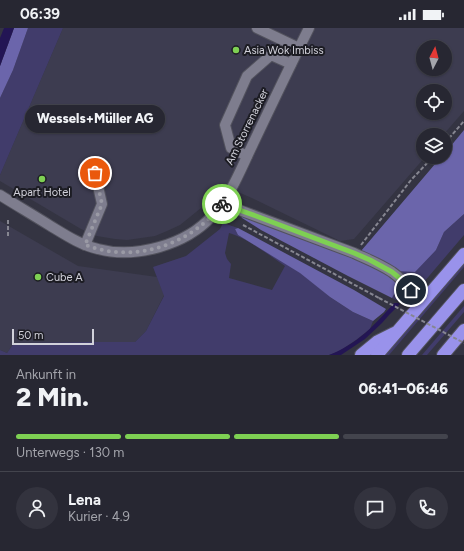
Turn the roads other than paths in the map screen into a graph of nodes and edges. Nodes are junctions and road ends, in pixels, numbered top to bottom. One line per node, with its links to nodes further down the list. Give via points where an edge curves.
1 (257, 28): 3 (street)
2 (309, 28): 3 (street, Am Storrenacker)
3 (299, 48): 4 (street, Am Storrenacker)
4 (291, 64): 5 (street, Am Storrenacker); 5 (street, via 271,55 247,76 225,125 231,148)
5 (247, 156): 8 (street, Am Storrenacker)
6 (95, 173): 9 (street, via 102,204)
7 (0, 195): 9 (street, Am Storrenacker)
8 (224, 202): 9 (street, Am Storrenacker, via 198,229 157,248 138,252 118,252); 11 (street, via 370,260 392,272)
9 (85, 245)
10 (464, 254): 14 (highway)
11 (411, 290)
12 (464, 290): 17 (highway)
13 (464, 330): 18 (highway)
14 (398, 331): 15 (highway, via 378,340); 16 (highway)
15 (361, 355)
16 (377, 355)
17 (408, 355)
18 (443, 355)

